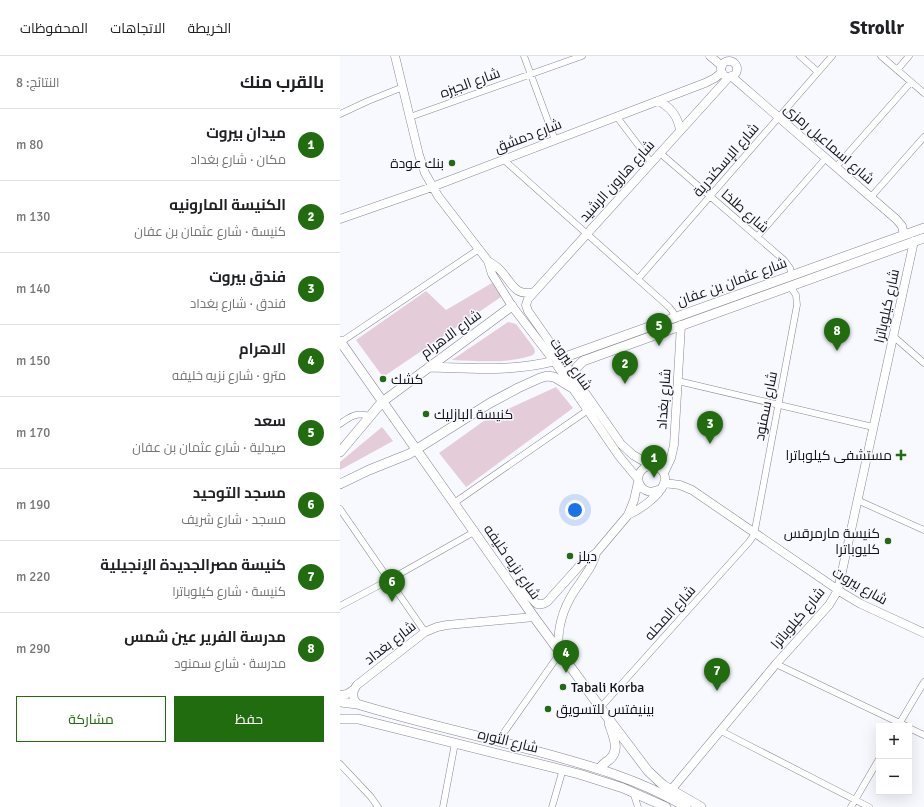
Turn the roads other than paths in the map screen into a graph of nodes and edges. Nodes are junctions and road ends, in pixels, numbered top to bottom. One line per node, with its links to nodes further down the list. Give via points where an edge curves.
1 (395, 56): 16 (street, شارع بيروت)
2 (524, 56): 14 (street)
3 (582, 56): 14 (street, شارع الجيزه)
4 (710, 56): 13 (street, شارع اسماعيل رمزى)
5 (740, 56): 10 (street)
6 (800, 56): 12 (street)
7 (832, 56): 12 (street, شارع الإسكندرية)
8 (881, 56): 11 (street)
9 (909, 56): 11 (street)
10 (734, 63): 13 (street, شارع دمشق, via 725,62); 13 (street, via 737,67 736,73)
11 (897, 70): 15 (street)
12 (818, 72): 22 (street, شارع الإسكندرية)
13 (726, 73): 18 (street, شارع دمشق); 22 (street, شارع اسماعيل رمزى); 23 (street, شارع هارون الرشيد)
14 (531, 74): 20 (street, شارع الجيزه); 25 (street)
15 (911, 82): 17 (street); 30 (street)
16 (403, 87): 19 (street); 20 (street, شارع بيروت)
17 (924, 93)
18 (658, 101): 21 (street, شارع دمشق); 23 (street, via 674,114)
19 (340, 114)
20 (410, 117): 31 (street, شارع بيروت, via 420,159)
21 (617, 117): 25 (street, شارع دمشق); 29 (street)
22 (779, 117): 27 (street, شارع اسماعيل رمزى); 32 (street, شارع الإسكندرية)
23 (680, 130): 26 (street, شارع هارون الرشيد)
24 (924, 137): 33 (street)
25 (555, 140): 28 (street, شارع دمشق)
26 (660, 153): 29 (street, شارع هارون الرشيد); 32 (street, شارع طلخا)
27 (826, 158): 30 (street, شارع اسماعيل رمزى); 38 (street)
28 (504, 160): 31 (street, شارع دمشق); 36 (street)
29 (651, 162): 36 (street, شارع هارون الرشيد)
30 (836, 167): 33 (street, شارع اسماعيل رمزى)
31 (432, 187): 34 (street, شارع دمشق); 40 (street, شارع بيروت)
32 (710, 196): 38 (street, شارع طلخا); 43 (street, شارع الإسكندرية)
33 (871, 197): 37 (street, شارع اسماعيل رمزى, via 899,222)
34 (340, 219)
35 (924, 228): 37 (main road, شارع عثمان بن عفان)
36 (587, 234): 43 (street); 45 (street, شارع هارون الرشيد)
37 (904, 235): 42 (main road, شارع عثمان بن عفان)
38 (757, 237): 42 (street, شارع طلخا, via 785,262)
39 (921, 240): 44 (main road, شارع عثمان بن عفان); 50 (street, شارع كيلوباترا)
40 (479, 249): 41 (street, شارع بيروت); 51 (street)
41 (488, 261): 45 (street, شارع بيروت, via 501,270 512,286 519,291); 47 (street, شارع بيروت, via 492,274)
42 (792, 276): 48 (main road, شارع عثمان بن عفان)
43 (638, 279): 48 (street, via 671,308)
44 (790, 286): 49 (main road, شارع عثمان بن عفان); 59 (street, شارع سمنود, via 796,294 797,305)
45 (534, 292): 46 (street, شارع هارون الرشيد)
46 (526, 305): 47 (street, via 519,308); 52 (street, شارع بيروت)
47 (512, 306): 52 (street, شارع بيروت); 54 (main road, شارع الاهرام)
48 (674, 318): 52 (main road, شارع عثمان بن عفان)
49 (681, 325): 55 (main road, شارع عثمان بن عفان, via 583,360); 56 (street, شارع بغداد)
50 (893, 336): 53 (street); 63 (street, شارع كيلوباترا)
51 (340, 341): 58 (main road, شارع نزيه خليفه)
52 (558, 360): 54 (main road, شارع عثمان بن عفان, via 528,367 502,369); 55 (street, شارع بيروت); 57 (street, شارع بيروت)
53 (924, 363)
54 (429, 367): 58 (main road, شارع الاهرام)
55 (574, 376): 66 (street, شارع بيروت, via 621,444)
56 (678, 381): 59 (street); 67 (street, شارع بغداد, via 674,448)
57 (574, 390): 60 (street, شارع بيروت); 64 (main road, via 554,377 540,378 490,403)
58 (382, 402): 61 (main road, شارع الاهرام); 64 (main road, شارع نزيه خليفه)
59 (779, 405): 63 (street); 77 (street, شارع سمنود)
60 (588, 410): 68 (street, شارع بيروت); 72 (street)
61 (369, 416): 62 (street, via 354,416); 65 (main road, شارع الاهرام)
62 (340, 424)
63 (873, 427): 71 (street, شارع كيلوباترا)
64 (416, 450): 69 (main road); 72 (main road, شارع نزيه خليفه)
65 (340, 452)
66 (650, 465): 67 (street, via 658,467); 68 (street, via 641,470)
67 (664, 473): 70 (street)
68 (638, 480): 70 (street, via 641,488 647,492 654,492); 74 (street)
69 (340, 484)
70 (662, 486): 74 (street, via 648,503); 77 (street, شارع بيروت, via 676,484 692,490)
71 (857, 500): 75 (street); 81 (street, شارع كيلوباترا)
72 (454, 503): 76 (main road, شارع نزيه خليفه)
73 (340, 509): 79 (street)
74 (628, 515): 78 (street)
75 (924, 530)
76 (474, 532): 79 (street); 80 (main road, شارع نزيه خليفه)
77 (755, 533): 81 (street, شارع بيروت); 93 (street, شارع المحله)
78 (596, 553): 80 (street, via 585,560 543,604 535,603 524,590); 86 (street, via 592,565 570,597 563,613 558,635)
79 (389, 580): 82 (street); 84 (street)
80 (512, 585): 83 (main road, شارع نزيه خليفه)
81 (838, 590): 85 (street, شارع بيروت, via 861,604); 87 (street, شارع كيلوباترا, via 829,604)
82 (340, 606)
83 (534, 617): 84 (street, شارع بغداد, via 444,625); 86 (main road, شارع نزيه خليفه)
84 (425, 632): 89 (street, شارع بغداد)
85 (924, 633)
86 (560, 653): 93 (main road, شارع نزيه خليفه); 101 (street)
87 (776, 664): 96 (street); 99 (street, شارع كيلوباترا)
88 (924, 682): 97 (street)
89 (353, 690): 90 (street); 92 (street)
90 (340, 695)
91 (340, 702): 92 (main road, شارع الثوره)
92 (357, 704): 101 (main road, شارع الثوره)
93 (601, 707): 94 (main road, شارع نزيه خليفه)
94 (608, 718): 103 (main road, شارع نزيه خليفه); 107 (main road, via 615,748 612,756)
95 (340, 719): 102 (main road, شارع الثوره, via 358,718)
96 (897, 723)
97 (902, 723)
98 (912, 729): 100 (street)
99 (721, 731): 108 (street, شارع كيلوباترا); 111 (street)
100 (924, 735)
101 (498, 741): 107 (main road, شارع الثوره)
102 (455, 743): 106 (main road, شارع الثوره); 113 (street)
103 (632, 749): 108 (main road, شارع نزيه خليفه, via 654,778); 110 (main road, via 633,756 649,781)
104 (340, 764): 112 (street)
105 (876, 764): 111 (street)
106 (563, 769): 109 (main road, شارع الثوره); 114 (street)
107 (600, 769): 110 (main road, شارع الثوره)
108 (671, 790): 118 (main road)
109 (633, 792): 115 (street); 116 (main road, شارع الثوره)
110 (662, 794): 117 (main road)
111 (855, 800): 119 (street); 120 (street)
112 (378, 807)
113 (443, 807)
114 (552, 807)
115 (638, 807)
116 (666, 807)
117 (686, 807)
118 (701, 807)
119 (851, 807)
120 (869, 807)

